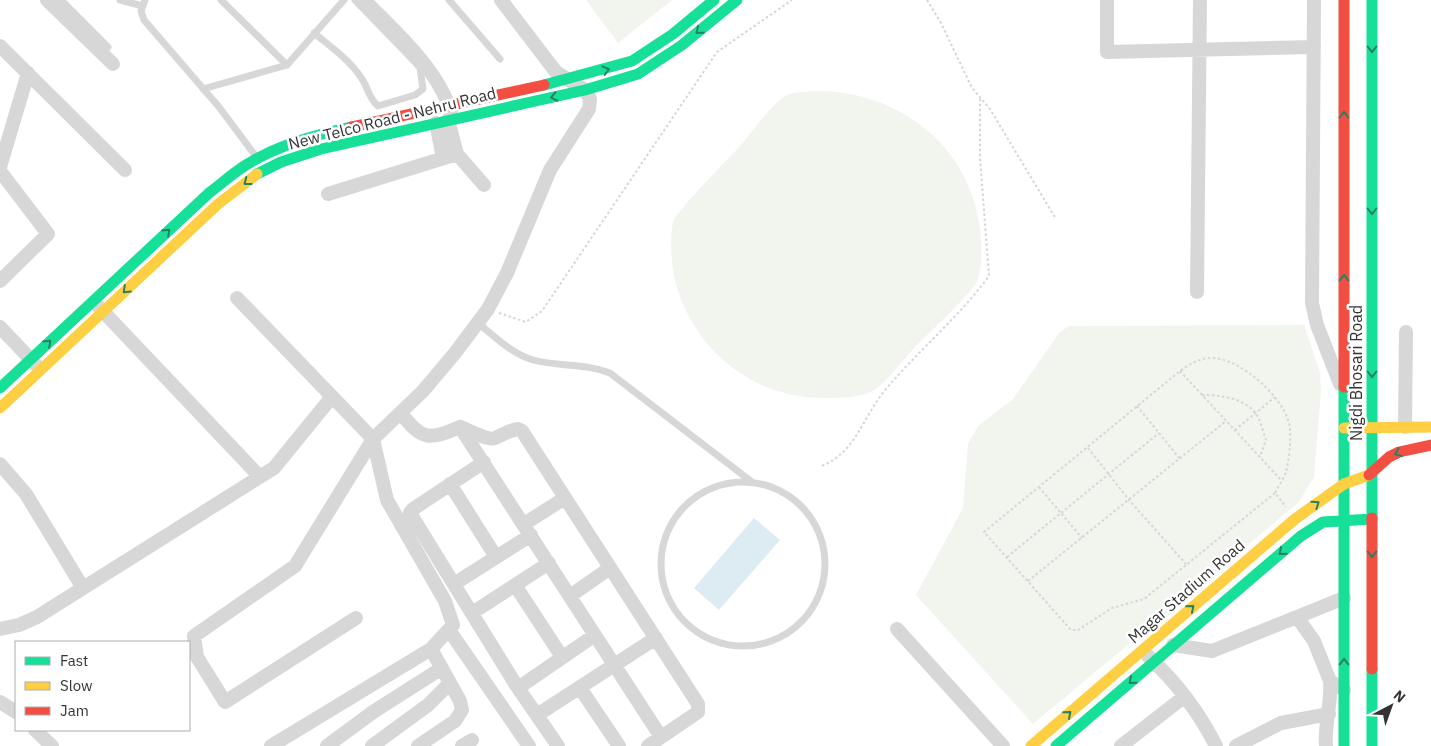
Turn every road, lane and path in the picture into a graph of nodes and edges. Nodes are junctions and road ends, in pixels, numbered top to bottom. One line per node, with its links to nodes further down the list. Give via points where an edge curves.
1 (47, 0): 25 (street)
2 (61, 0): 21 (lane)
3 (120, 0): 18 (lane)
4 (221, 0): 26 (lane)
5 (344, 0): 19 (lane)
6 (449, 0): 24 (lane)
7 (501, 0): 28 (street, via 556,72)
8 (714, 0): 28 (street, New Telco Road - Nehru Road, one-way to 8, via 632,61 673,34)
9 (737, 0): 30 (street, New Telco Road - Nehru Road, one-way to 30, via 656,64 630,77)
10 (792, 0): 46 (path, via 717,52 542,311 526,322)
11 (927, 0): 31 (path)
12 (1107, 0): 23 (street, via 1107,52)
13 (1200, 0): 23 (street)
14 (1314, 0): 22 (street)
15 (1344, 0): 54 (street, Nigdi Bhosari Road, one-way to 15)
16 (1372, 0): 67 (street, Nigdi Bhosari Road, one-way to 67)
17 (364, 1): 19 (lane, via 420,68 423,89 415,95 378,106 348,61); 32 (street, via 417,55 436,82)
18 (144, 3): 29 (lane, via 141,11 144,20)
19 (314, 33): 26 (lane)
20 (0, 46): 27 (street)
21 (108, 47)
22 (1314, 47): 23 (street); 54 (street, via 1312,303 1317,325)
23 (1200, 50): 43 (street)
24 (500, 59)
25 (113, 64)
26 (287, 65): 29 (lane)
27 (28, 73): 35 (street); 36 (street)
28 (570, 79): 30 (street); 32 (street, New Telco Road - Nehru Road)
29 (203, 89): 34 (lane)
30 (585, 90): 32 (street, New Telco Road - Nehru Road, one-way to 32); 46 (street, via 590,99 589,109 550,170 507,273)
31 (980, 98): 41 (path, via 990,109); 77 (path, via 980,158 989,276 975,296 886,390 849,448 836,460)
32 (446, 117): 33 (street); 34 (street, New Telco Road - Nehru Road, via 317,135 275,149); 38 (street, New Telco Road - Nehru Road, via 321,149)
33 (450, 156): 39 (street); 40 (street)
34 (257, 159): 38 (street); 45 (street, New Telco Road - Nehru Road, one-way to 34, via 209,193)
35 (0, 167)
36 (125, 170)
37 (0, 171): 42 (street, via 48,234)
38 (264, 171): 47 (street, New Telco Road - Nehru Road, one-way to 47, via 218,204)
39 (484, 185)
40 (328, 194)
41 (1056, 219)
42 (0, 281)
43 (1197, 292)
44 (237, 298): 57 (street)
45 (93, 301): 47 (street); 51 (street, New Telco Road - Nehru Road, one-way to 45)
46 (488, 309): 48 (street)
47 (103, 312): 51 (street, New Telco Road - Nehru Road); 80 (street)
48 (478, 323): 60 (street, via 429,384); 82 (lane, via 515,352 531,360 585,365 610,373)
49 (0, 327): 51 (street)
50 (1406, 332): 64 (street)
51 (36, 365): 53 (street, New Telco Road - Nehru Road); 59 (street, New Telco Road - Nehru Road)
52 (1180, 371): 55 (path); 56 (path, via 1197,360 1213,358 1234,364 1259,380); 58 (path)
53 (0, 388)
54 (1344, 394): 66 (street, Nigdi Bhosari Road)
55 (1202, 395): 61 (path, via 1224,396 1248,406); 62 (path)
56 (1275, 397): 61 (path); 81 (path, via 1290,428 1286,473)
57 (331, 398): 70 (street); 80 (street, via 274,468)
58 (1137, 406): 69 (path); 72 (path)
59 (0, 408)
60 (401, 412): 63 (street, via 416,432 437,437); 70 (street)
61 (1255, 413): 68 (path); 73 (path, via 1266,440)
62 (1226, 421): 68 (path); 74 (path)
63 (460, 427): 75 (street); 87 (street, via 477,432 486,439 518,429)
64 (1405, 427): 65 (street); 67 (street)
65 (1431, 427)
66 (1344, 428): 67 (street); 84 (street, Nigdi Bhosari Road)
67 (1372, 428): 79 (street, Nigdi Bhosari Road)
68 (1235, 430): 73 (path)
69 (1159, 433): 74 (path); 78 (path)
70 (373, 439): 108 (street, via 296,566 194,636 197,657 225,702); 111 (street, via 387,500 450,612 453,625)
71 (1431, 445): 79 (street, one-way to 79, via 1399,452)
72 (1088, 447): 78 (path); 85 (path)
73 (1260, 457): 81 (path)
74 (1180, 459): 88 (path)
75 (484, 462): 83 (street); 93 (street)
76 (0, 464): 103 (street, via 26,494)
77 (822, 466)
78 (1108, 473): 88 (path); 89 (path)
79 (1372, 474): 84 (street, Magar Stadium Road); 92 (street, Nigdi Bhosari Road)
80 (260, 477): 103 (street)
81 (1282, 480): 86 (path)
82 (752, 482): 82 (lane, via 793,499 812,520 823,547 824,576 821,591 806,616 784,635 756,644 727,644 700,633 678,613 665,587 664,544 676,517 696,496 723,484)
83 (450, 484): 95 (street); 101 (street, via 410,513)
84 (1344, 484): 90 (street, Magar Stadium Road, one-way to 84); 91 (street, Nigdi Bhosari Road)
85 (1039, 487): 89 (path); 96 (path, via 984,532)
86 (1274, 493): 90 (path); 98 (path)
87 (565, 498): 93 (street); 99 (street)
88 (1129, 500): 94 (path); 98 (path)
89 (1061, 514): 94 (path); 96 (path)
90 (1295, 519): 116 (street, Magar Stadium Road, one-way to 90)
91 (1344, 519): 92 (street, Magar Stadium Road); 105 (street, Nigdi Bhosari Road); 114 (street, Magar Stadium Road, one-way to 114, via 1323,522 1300,536)
92 (1372, 519): 150 (street, Nigdi Bhosari Road, one-way to 150)
93 (527, 530): 95 (street); 97 (street)
94 (1082, 538): 100 (path)
95 (496, 557): 101 (street)
96 (1007, 557): 100 (path)
97 (549, 563): 102 (street); 104 (street)
98 (1186, 564): 100 (path, via 1144,599 1112,608 1078,630 1071,630)
99 (610, 568): 104 (street); 113 (street)
100 (1028, 581)
101 (454, 584): 106 (street)
102 (515, 585): 106 (street); 117 (street)
103 (83, 588): 109 (street, via 38,617)
104 (570, 596): 112 (street)
105 (1344, 598): 107 (street); 125 (street, Nigdi Bhosari Road, one-way to 105)
106 (472, 613): 123 (street)
107 (1297, 617): 114 (street, via 1212,651); 121 (street, via 1314,641)
108 (356, 618)
109 (0, 629)
110 (897, 629): 143 (street)
111 (449, 630): 115 (street); 139 (street)
112 (595, 635): 117 (street); 119 (street)
113 (656, 638): 119 (street); 132 (street, via 699,708 698,712)
114 (1173, 645): 118 (street, Magar Stadium Road)
115 (431, 649): 120 (street); 135 (street)
116 (1142, 650): 118 (street); 133 (street, Magar Stadium Road, one-way to 116)
117 (562, 657): 123 (street)
118 (1154, 661): 126 (street); 144 (street, Magar Stadium Road, one-way to 144)
119 (615, 666): 124 (street); 132 (street)
120 (442, 668): 122 (street); 136 (street)
121 (1330, 681): 125 (street); 129 (street)
122 (450, 683): 137 (street, via 428,705); 138 (street, via 462,710 455,721)
123 (518, 688): 130 (street)
124 (580, 688): 130 (street); 141 (street)
125 (1344, 690): 149 (street, Nigdi Bhosari Road)
126 (1185, 696): 145 (street); 146 (street)
127 (0, 702): 128 (street)
128 (15, 711)
129 (1329, 714): 147 (street, via 1281,723); 148 (street)
130 (537, 715): 140 (street)
131 (36, 731): 134 (street)
132 (661, 737): 142 (street)
133 (1034, 745)
134 (52, 746)
135 (271, 746)
136 (326, 746)
137 (372, 746)
138 (418, 746)
139 (529, 746)
140 (558, 746)
141 (618, 746)
142 (648, 746)
143 (1003, 746)
144 (1056, 746)
145 (1121, 746)
146 (1216, 746)
147 (1236, 746)
148 (1326, 746)
149 (1344, 746)
150 (1372, 746)

